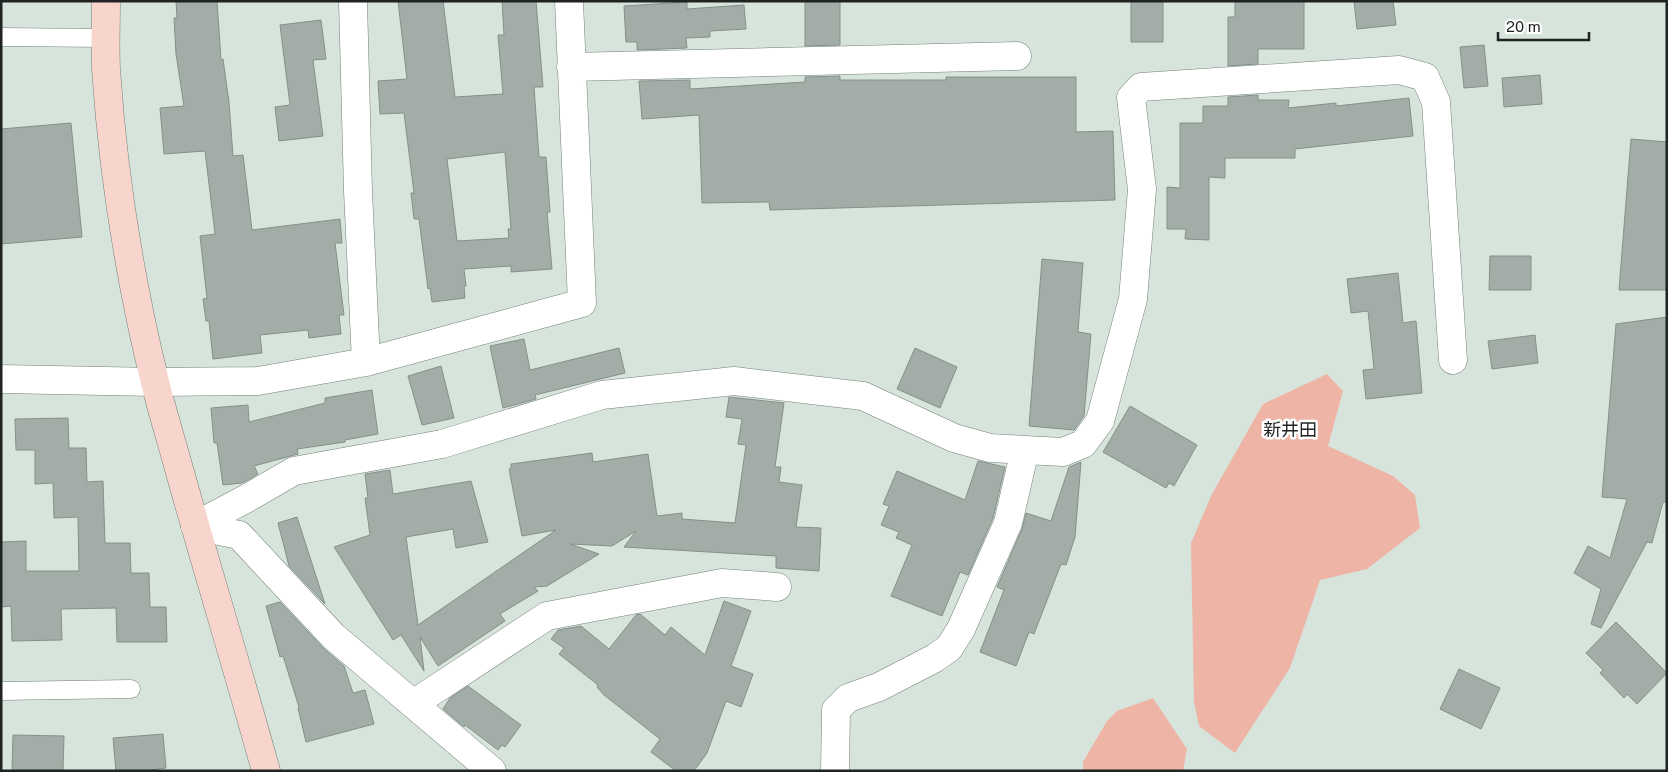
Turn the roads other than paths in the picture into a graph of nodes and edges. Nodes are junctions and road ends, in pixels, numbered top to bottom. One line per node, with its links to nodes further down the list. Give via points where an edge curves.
1 (106, 1): 5 (street)
2 (353, 1): 9 (street)
3 (568, 1): 7 (street)
4 (1, 37): 5 (lane)
5 (106, 38): 11 (street, via 115,162 125,234)
6 (1017, 56): 7 (street)
7 (571, 67): 9 (street, via 582,303)
8 (1453, 360): 12 (street, via 1436,102 1424,77 1399,70 1140,87 1131,98 1142,189 1133,299 1100,421 1083,444 1064,452)
9 (366, 362): 11 (street, via 258,381)
10 (1, 379): 11 (street)
11 (155, 382): 13 (street)
12 (1025, 450): 13 (street, via 990,448 954,438 863,396 734,381 602,395 442,444 294,471); 20 (street, via 1008,523 961,629 949,648 935,658 879,687 848,698 836,710)
13 (195, 526): 17 (street, via 239,536 333,636); 18 (street)
14 (778, 587): 17 (street, via 722,583 547,616)
15 (132, 689): 16 (lane)
16 (1, 690)
17 (413, 704): 19 (street)
18 (266, 771)
19 (492, 771)
20 (835, 771)

